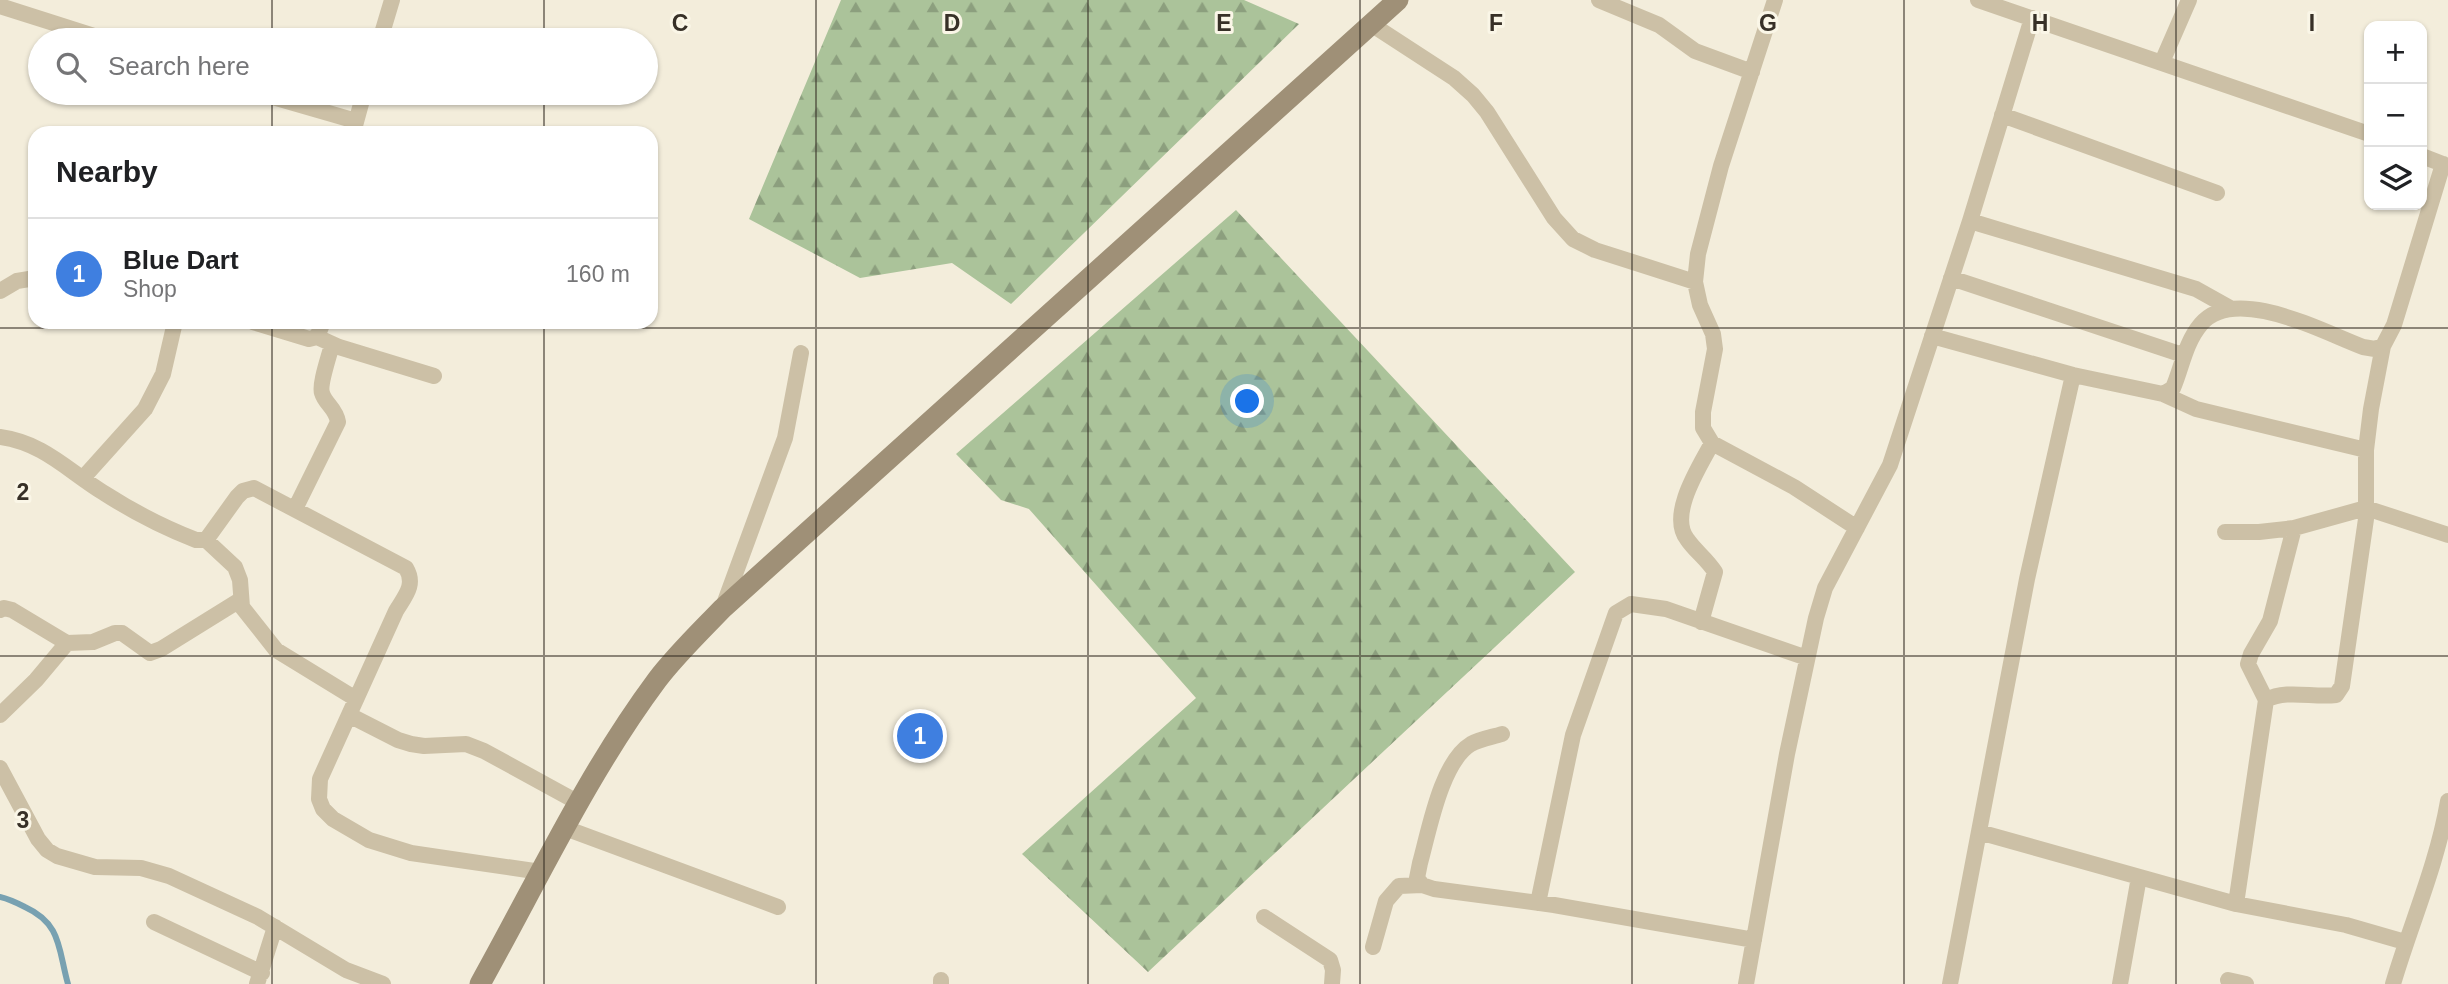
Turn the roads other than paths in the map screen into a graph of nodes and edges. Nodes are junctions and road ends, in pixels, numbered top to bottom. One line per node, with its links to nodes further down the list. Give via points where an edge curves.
1 (392, 0): 11 (street)
2 (1398, 0): 9 (main road)
3 (1599, 0): 13 (street, via 1659,25 1695,51)
4 (1775, 0): 13 (street)
5 (1978, 0): 8 (street)
6 (2189, 0): 12 (street)
7 (0, 6): 10 (street)
8 (2032, 18): 12 (street); 16 (street)
9 (1371, 24): 26 (street, via 1474,95 1554,218 1573,239); 51 (main road)
10 (69, 28)
11 (384, 28)
12 (2162, 62): 19 (street)
13 (1752, 72): 26 (street, via 1721,166)
14 (293, 105): 17 (street)
15 (360, 105): 18 (street)
16 (2002, 115): 22 (street); 23 (street)
17 (351, 126)
18 (354, 126)
19 (2364, 132)
20 (2427, 158): 21 (street)
21 (2445, 165): 33 (street, via 2394,325)
22 (2217, 193)
23 (1970, 220): 24 (street); 28 (street, via 2196,289)
24 (1951, 278): 32 (street); 35 (street)
25 (28, 279): 27 (street)
26 (1695, 282): 40 (street, via 1715,349 1703,412 1703,428)
27 (0, 291)
28 (2230, 308): 33 (street, via 2262,310 2363,347); 35 (street, via 2211,314)
29 (173, 329): 42 (street, via 163,374 145,409)
30 (274, 329): 31 (street, via 300,338)
31 (324, 334): 37 (street); 44 (street, via 322,393 338,422)
32 (1932, 335): 36 (street); 45 (street, via 1890,465)
33 (2383, 346): 41 (street)
34 (801, 353): 51 (street, via 785,438)
35 (2183, 355): 38 (street, via 2173,388)
36 (2073, 375): 38 (street); 65 (street, via 2027,579)
37 (435, 376)
38 (2164, 394): 41 (street, via 2196,409)
39 (0, 437): 42 (street, via 50,454)
40 (1712, 443): 45 (street, via 1794,486); 53 (street, via 1681,506 1685,537 1715,572)
41 (2366, 450): 43 (street)
42 (83, 478): 49 (street, via 184,536)
43 (2366, 508): 46 (street); 48 (street); 57 (street, via 2342,686 2336,695 2277,695)
44 (295, 509): 49 (street, via 254,488 243,491); 56 (street, via 397,562 411,577)
45 (1857, 528): 55 (street, via 1825,588)
46 (2294, 528): 47 (street); 57 (street, via 2270,621 2248,664)
47 (2225, 532)
48 (2448, 535)
49 (206, 540): 50 (street, via 235,567)
50 (240, 600): 54 (street, via 150,653 122,633 93,642); 56 (street, via 276,650)
51 (722, 609): 63 (main road, via 659,678)
52 (0, 610): 54 (street, via 12,610)
53 (1701, 622): 55 (street); 69 (street, via 1641,604 1616,613 1573,736)
54 (67, 643): 58 (street)
55 (1807, 659): 76 (street)
56 (356, 699): 59 (street)
57 (2266, 700): 70 (street)
58 (0, 715)
59 (349, 715): 63 (street, via 411,744 466,744); 66 (street, via 318,788 323,809 333,819 387,848)
60 (1503, 734): 68 (street, via 1472,744 1447,772 1420,863 1417,878)
61 (0, 768): 75 (street, via 38,839 57,856 95,867 141,868 169,876)
62 (2448, 802): 77 (street, via 2441,842)
63 (579, 803): 64 (main road)
64 (565, 828): 66 (main road); 71 (street)
65 (1979, 832): 67 (street); 88 (street)
66 (541, 872): 72 (main road)
67 (2139, 877): 70 (street); 89 (street)
68 (1422, 885): 69 (street); 78 (street, via 1399,886 1386,901)
69 (1538, 903): 76 (street)
70 (2236, 904): 77 (street, via 2346,925)
71 (778, 907)
72 (517, 916): 82 (main road, via 494,935); 83 (main road); 84 (main road); 85 (main road, via 510,944)
73 (1264, 917): 86 (street, via 1330,960)
74 (154, 922): 79 (street)
75 (275, 927): 79 (street); 81 (street, via 346,970)
76 (1754, 940): 87 (street)
77 (2405, 943): 91 (street)
78 (1373, 947)
79 (259, 979)
80 (2228, 980): 90 (street)
81 (383, 984)
82 (465, 984)
83 (473, 984)
84 (480, 984)
85 (488, 984)
86 (1332, 984)
87 (1746, 984)
88 (1950, 984)
89 (2120, 984)
90 (2246, 984)
91 (2393, 984)

